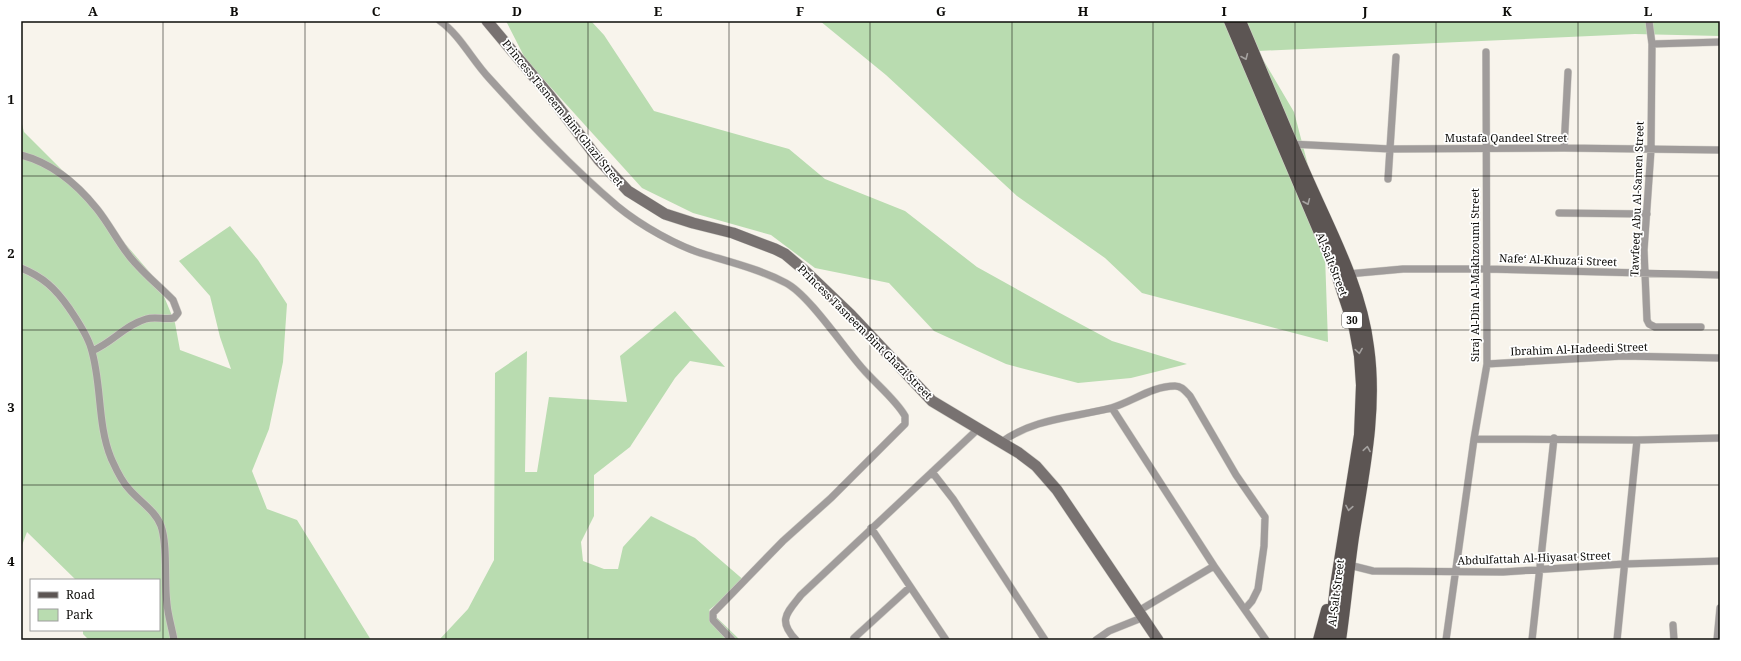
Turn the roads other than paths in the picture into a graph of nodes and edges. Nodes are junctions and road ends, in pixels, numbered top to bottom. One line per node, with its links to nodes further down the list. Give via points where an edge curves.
1 (440, 21): 54 (street, via 488,77 590,182 619,207 649,228 681,245 787,284 808,303 905,416 905,424 899,431 831,498 783,540 713,613 713,620)
2 (487, 21): 31 (main road, Princess Tasneem Bint Ghazi Street, via 599,160 628,191 665,214 733,233 785,254 851,316 922,392)
3 (1230, 21): 45 (main road, Al-Salt Street / 30, one-way to 45, via 1335,268 1355,329 1361,370 1362,416)
4 (1240, 21): 11 (main road, Al-Salt Street / 30)
5 (1649, 21): 7 (street, Tawfeeq Abu Al-Samen Street)
6 (1720, 42): 7 (street)
7 (1652, 44): 15 (street, Tawfeeq Abu Al-Samen Street)
8 (1486, 52): 14 (street, Siraj Al-Din Al-Makhzoumi Street)
9 (1396, 57): 13 (street)
10 (1568, 72): 12 (street)
11 (1292, 144): 13 (street, Mustafa Qandeel Street); 23 (main road, Al-Salt Street / 30)
12 (1564, 148): 14 (street, Mustafa Qandeel Street); 15 (street, Mustafa Qandeel Street)
13 (1390, 149): 14 (street, Mustafa Qandeel Street); 18 (street)
14 (1486, 149): 22 (street, Siraj Al-Din Al-Makhzoumi Street)
15 (1651, 150): 16 (street, Mustafa Qandeel Street); 20 (street, Tawfeeq Abu Al-Samen Street)
16 (1720, 150)
17 (21, 155): 27 (street, via 53,168 82,192 98,210 129,256 173,300 178,309 174,318 147,318 139,321 102,347)
18 (1388, 179)
19 (1559, 213): 20 (street)
20 (1647, 214): 24 (street, Tawfeeq Abu Al-Samen Street)
21 (21, 268): 27 (street, via 38,275 58,293 84,333)
22 (1487, 269): 23 (street, Nafe‘ Al-Khuza‘i Street, via 1403,269); 24 (street, Nafe‘ Al-Khuza‘i Street); 29 (street, Siraj Al-Din Al-Makhzoumi Street)
23 (1348, 274): 41 (main road, Al-Salt Street / 30, one-way to 23, via 1368,443 1372,398 1366,334)
24 (1644, 274): 25 (street, Nafe‘ Al-Khuza‘i Street); 26 (street, Tawfeeq Abu Al-Samen Street, via 1649,324 1655,327)
25 (1720, 274)
26 (1701, 327)
27 (92, 351): 53 (street, via 104,430 111,457 122,480 161,525 167,605)
28 (1720, 358): 29 (street, Ibrahim Al-Hadeedi Street, via 1623,356)
29 (1487, 364): 34 (street, Siraj Al-Din Al-Makhzoumi Street)
30 (1112, 408): 36 (street, via 1040,422 1014,433); 42 (street); 49 (street, via 1167,387 1179,386 1190,396 1236,476 1265,517 1258,589)
31 (978, 429): 36 (main road, Princess Tasneem Bint Ghazi Street); 37 (street)
32 (1554, 438): 34 (street); 35 (street); 43 (street)
33 (1720, 438): 35 (street)
34 (1474, 439): 44 (street, Siraj Al-Din Al-Makhzoumi Street)
35 (1637, 440): 40 (street)
36 (1000, 443): 50 (main road, Princess Tasneem Bint Ghazi Street, via 1036,466 1057,490)
37 (932, 472): 38 (street); 57 (street, via 953,499)
38 (871, 528): 46 (street); 55 (street, via 801,595 788,612 785,625)
39 (1720, 561): 40 (street, Abdulfattah Al-Hiyasat Street)
40 (1624, 564): 43 (street, Abdulfattah Al-Hiyasat Street); 67 (street)
41 (1349, 565): 44 (street, Abdulfattah Al-Hiyasat Street, via 1374,571); 47 (main road, Al-Salt Street / 30)
42 (1214, 566): 49 (street); 50 (street)
43 (1540, 570): 44 (street, Abdulfattah Al-Hiyasat Street); 66 (street)
44 (1456, 572): 65 (street, Siraj Al-Din Al-Makhzoumi Street)
45 (1336, 586): 61 (main road); 62 (main road, Al-Salt Street / 30)
46 (910, 587): 52 (street); 56 (street)
47 (1345, 599): 63 (main road, Al-Salt Street / 30); 64 (main road)
48 (1720, 608): 69 (street)
49 (1245, 610): 60 (street)
50 (1142, 613): 58 (street); 59 (main road, Princess Tasneem Bint Ghazi Street)
51 (1673, 625): 68 (street)
52 (854, 638)
53 (174, 640)
54 (732, 640)
55 (796, 640)
56 (946, 640)
57 (1045, 640)
58 (1096, 640)
59 (1158, 640)
60 (1266, 640)
61 (1319, 640)
62 (1330, 640)
63 (1340, 640)
64 (1346, 640)
65 (1446, 640)
66 (1532, 640)
67 (1617, 640)
68 (1674, 640)
69 (1717, 640)

